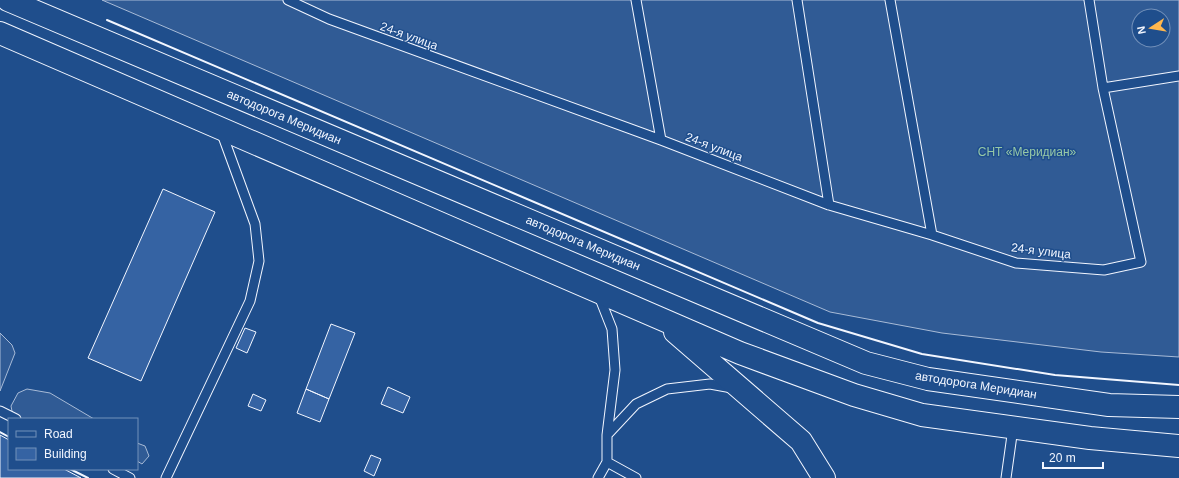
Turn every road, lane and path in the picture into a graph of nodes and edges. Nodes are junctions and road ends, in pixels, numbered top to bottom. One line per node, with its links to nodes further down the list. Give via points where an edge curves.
1 (8, 0): 17 (main road, автодорога Меридиан, via 866,363 928,379 1109,405)
2 (288, 0): 11 (lane, 24-я улица, via 329,20)
3 (636, 0): 11 (lane)
4 (797, 0): 12 (lane)
5 (890, 0): 13 (lane)
6 (1089, 0): 9 (lane)
7 (0, 33): 10 (main road)
8 (1179, 76): 9 (lane)
9 (1104, 88): 13 (lane, 24-я улица, via 1141,262 1104,270 1016,263)
10 (220, 128): 14 (main road); 26 (lane, via 255,224 260,261 250,301)
11 (661, 140): 12 (lane, 24-я улица)
12 (829, 205): 13 (lane, 24-я улица)
13 (932, 235)
14 (598, 292): 15 (main road); 21 (lane, via 612,329 616,370)
15 (657, 317): 16 (main road); 20 (main road, via 740,353 854,395 922,415)
16 (742, 389): 21 (lane, via 710,384 668,389 636,404); 29 (main road, via 801,441)
17 (1179, 407)
18 (0, 411): 19 (lane)
19 (14, 418)
20 (1013, 428): 22 (main road); 30 (lane)
21 (607, 435): 23 (lane)
22 (1179, 446)
23 (607, 462): 27 (lane); 28 (lane)
24 (115, 470): 25 (lane)
25 (130, 478)
26 (166, 478)
27 (598, 478)
28 (636, 478)
29 (824, 478)
30 (1006, 478)

